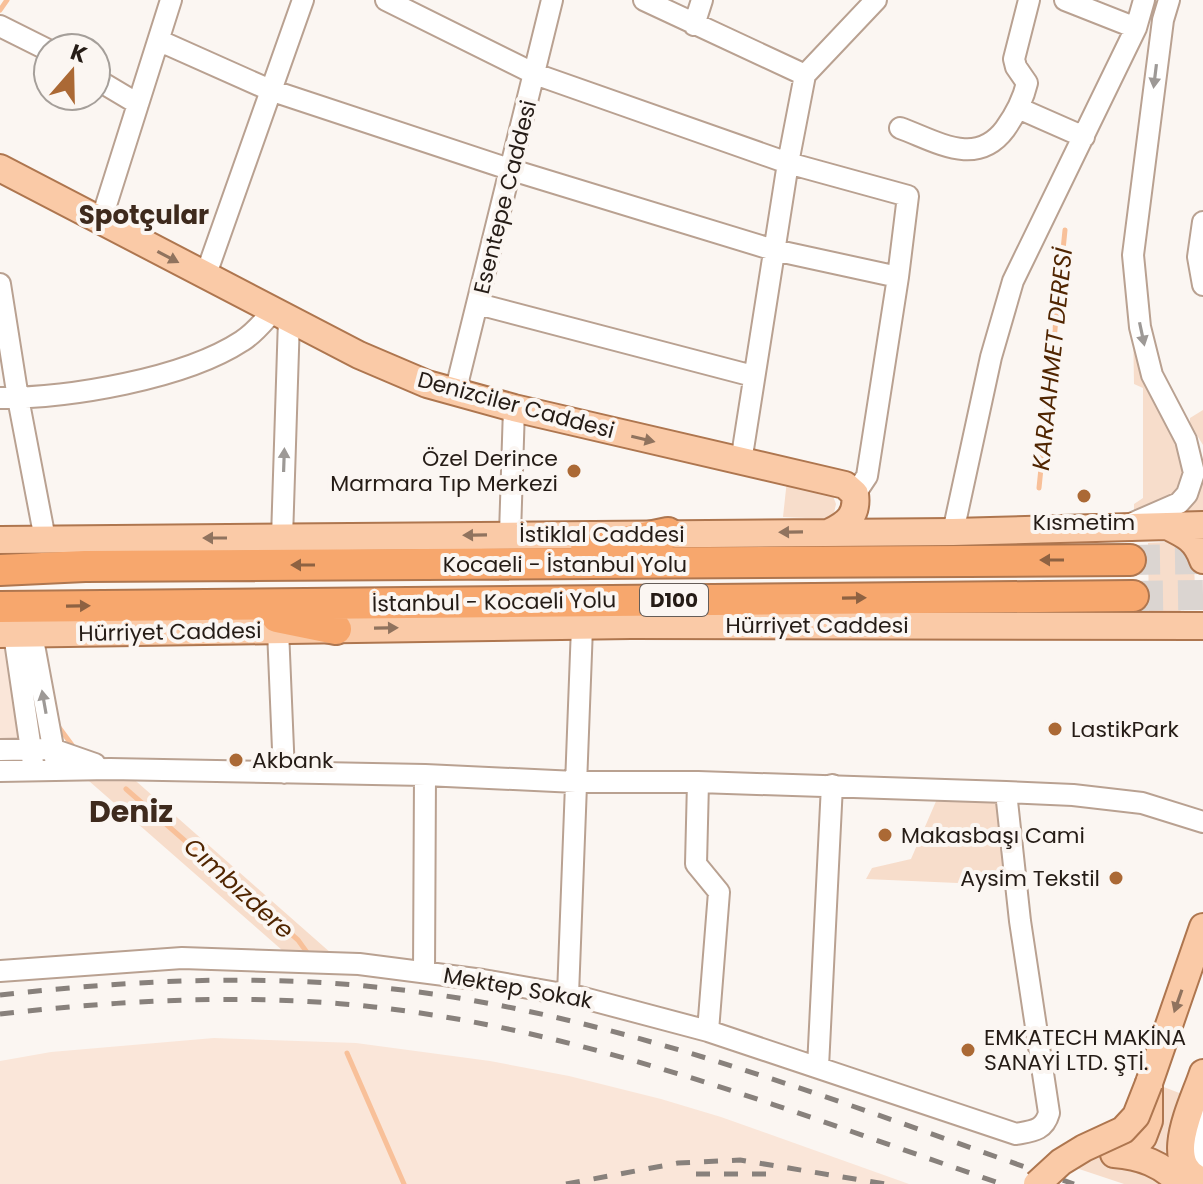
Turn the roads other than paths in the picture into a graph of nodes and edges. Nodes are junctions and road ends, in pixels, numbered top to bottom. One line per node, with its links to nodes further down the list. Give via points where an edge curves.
1 (171, 0): 15 (street)
2 (303, 0): 20 (street)
3 (386, 0): 17 (street)
4 (552, 0): 17 (street, Esentepe Caddesi)
5 (644, 0): 12 (street)
6 (702, 0): 12 (street)
7 (876, 0): 18 (street)
8 (1029, 0): 22 (street, via 1014,59 1027,83)
9 (1065, 0): 14 (street)
10 (1144, 0): 14 (street)
11 (1169, 0): 41 (street, one-way to 41, via 1133,255 1140,327 1152,375)
12 (694, 25): 18 (street)
13 (0, 26): 16 (street)
14 (1136, 28): 24 (street)
15 (160, 41): 20 (street); 21 (street)
16 (32, 42)
17 (535, 74): 25 (street); 27 (street, Esentepe Caddesi)
18 (805, 75): 25 (street)
19 (112, 89): 21 (street)
20 (270, 90): 27 (street); 31 (street)
21 (138, 104): 28 (street)
22 (1018, 108): 23 (street, via 1000,136 984,149 956,148); 24 (street)
23 (900, 128)
24 (1084, 137): 48 (street, via 1008,294)
25 (788, 163): 30 (street); 32 (street, via 908,196)
26 (0, 168): 28 (main road, Denizciler Caddesi)
27 (512, 170): 30 (street); 35 (street, Esentepe Caddesi)
28 (101, 221): 31 (main road, Denizciler Caddesi, one-way to 31)
29 (1203, 222): 34 (street, via 1198,257)
30 (774, 250): 32 (street); 37 (street)
31 (205, 277): 36 (main road, Denizciler Caddesi)
32 (898, 277): 44 (street, via 867,476)
33 (0, 284): 39 (street)
34 (1203, 285)
35 (478, 304): 37 (street); 38 (street, Esentepe Caddesi)
36 (281, 315): 38 (main road, Denizciler Caddesi, via 372,361); 39 (street, via 221,353 181,369 120,385); 51 (street, one-way to 36)
37 (753, 376): 42 (street)
38 (455, 393): 40 (main road, Denizciler Caddesi)
39 (9, 398): 52 (street)
40 (514, 408): 42 (main road, Denizciler Caddesi, one-way to 42); 50 (street)
41 (1186, 440): 43 (street); 47 (street, via 1194,473 1187,494 1168,509)
42 (741, 462): 44 (main road, Denizciler Caddesi, via 845,485)
43 (1203, 464)
44 (845, 515): 48 (main road, İstiklal Caddesi); 49 (main road, İstiklal Caddesi, one-way to 49)
45 (1203, 525): 46 (main road, İstiklal Caddesi)
46 (1167, 526): 47 (main road, İstiklal Caddesi); 56 (main road, via 1187,535)
47 (1122, 527): 48 (main road, İstiklal Caddesi)
48 (953, 532)
49 (668, 533): 50 (main road, İstiklal Caddesi); 57 (highway)
50 (510, 534): 51 (main road, İstiklal Caddesi, one-way to 51)
51 (282, 538): 52 (main road, İstiklal Caddesi, one-way to 52)
52 (45, 539): 53 (main road, İstiklal Caddesi)
53 (0, 540)
54 (0, 551): 58 (highway)
55 (1130, 560): 57 (highway, Kocaeli - İstanbul Yolu / D100, one-way to 57)
56 (1203, 560)
57 (521, 564): 58 (highway, Kocaeli - İstanbul Yolu / D100, one-way to 58)
58 (85, 566): 59 (highway, Kocaeli - İstanbul Yolu / D100)
59 (0, 570)
60 (1133, 596): 62 (highway, İstanbul - Kocaeli Yolu / D100, one-way to 60)
61 (1203, 602): 65 (main road, via 1200,610 1181,621)
62 (216, 604): 63 (highway, İstanbul - Kocaeli Yolu / D100, one-way to 62); 68 (highway)
63 (0, 607)
64 (631, 625): 65 (main road, Hürriyet Caddesi); 66 (main road, Hürriyet Caddesi); 67 (main road, via 661,639 1186,641)
65 (1150, 626): 67 (main road, Hürriyet Caddesi)
66 (582, 627): 68 (main road, Hürriyet Caddesi, one-way to 66); 76 (street)
67 (1203, 628)
68 (336, 629): 69 (main road, Hürriyet Caddesi)
69 (278, 630): 70 (main road, Hürriyet Caddesi); 74 (street)
70 (15, 634): 72 (street)
71 (0, 750): 72 (street)
72 (47, 756): 73 (street, via 34,770); 74 (street, via 110,769)
73 (0, 771)
74 (284, 773): 75 (street)
75 (425, 775): 76 (street); 83 (street)
76 (576, 782): 77 (street); 84 (street)
77 (698, 782): 78 (street); 85 (street, via 696,864 719,892)
78 (832, 785): 79 (street); 86 (street)
79 (1006, 792): 80 (street, via 1142,803); 86 (street, Mektep Sokak, via 1049,1113 1042,1128 1016,1134)
80 (1203, 822)
81 (1203, 927): 87 (main road, one-way to 87)
82 (0, 971): 83 (street, Mektep Sokak, via 182,958 359,964)
83 (424, 972): 84 (street, Mektep Sokak)
84 (568, 995): 85 (street, Mektep Sokak)
85 (708, 1031): 86 (street, Mektep Sokak)
86 (818, 1067)
87 (1149, 1083): 89 (main road, via 1149,1121 1143,1137 1133,1148); 93 (main road, bridge, via 1136,1116 1123,1130 1061,1162)
88 (1200, 1097): 90 (street, via 1195,1148); 91 (main road, via 1169,1128 1163,1144); 92 (main road, via 1183,1134 1180,1155 1184,1168)
89 (1114, 1154): 91 (main road, via 1144,1159); 94 (main road, via 1084,1161)
90 (1203, 1164)
91 (1176, 1179)
92 (1203, 1181)
93 (1037, 1184)
94 (1054, 1184)

